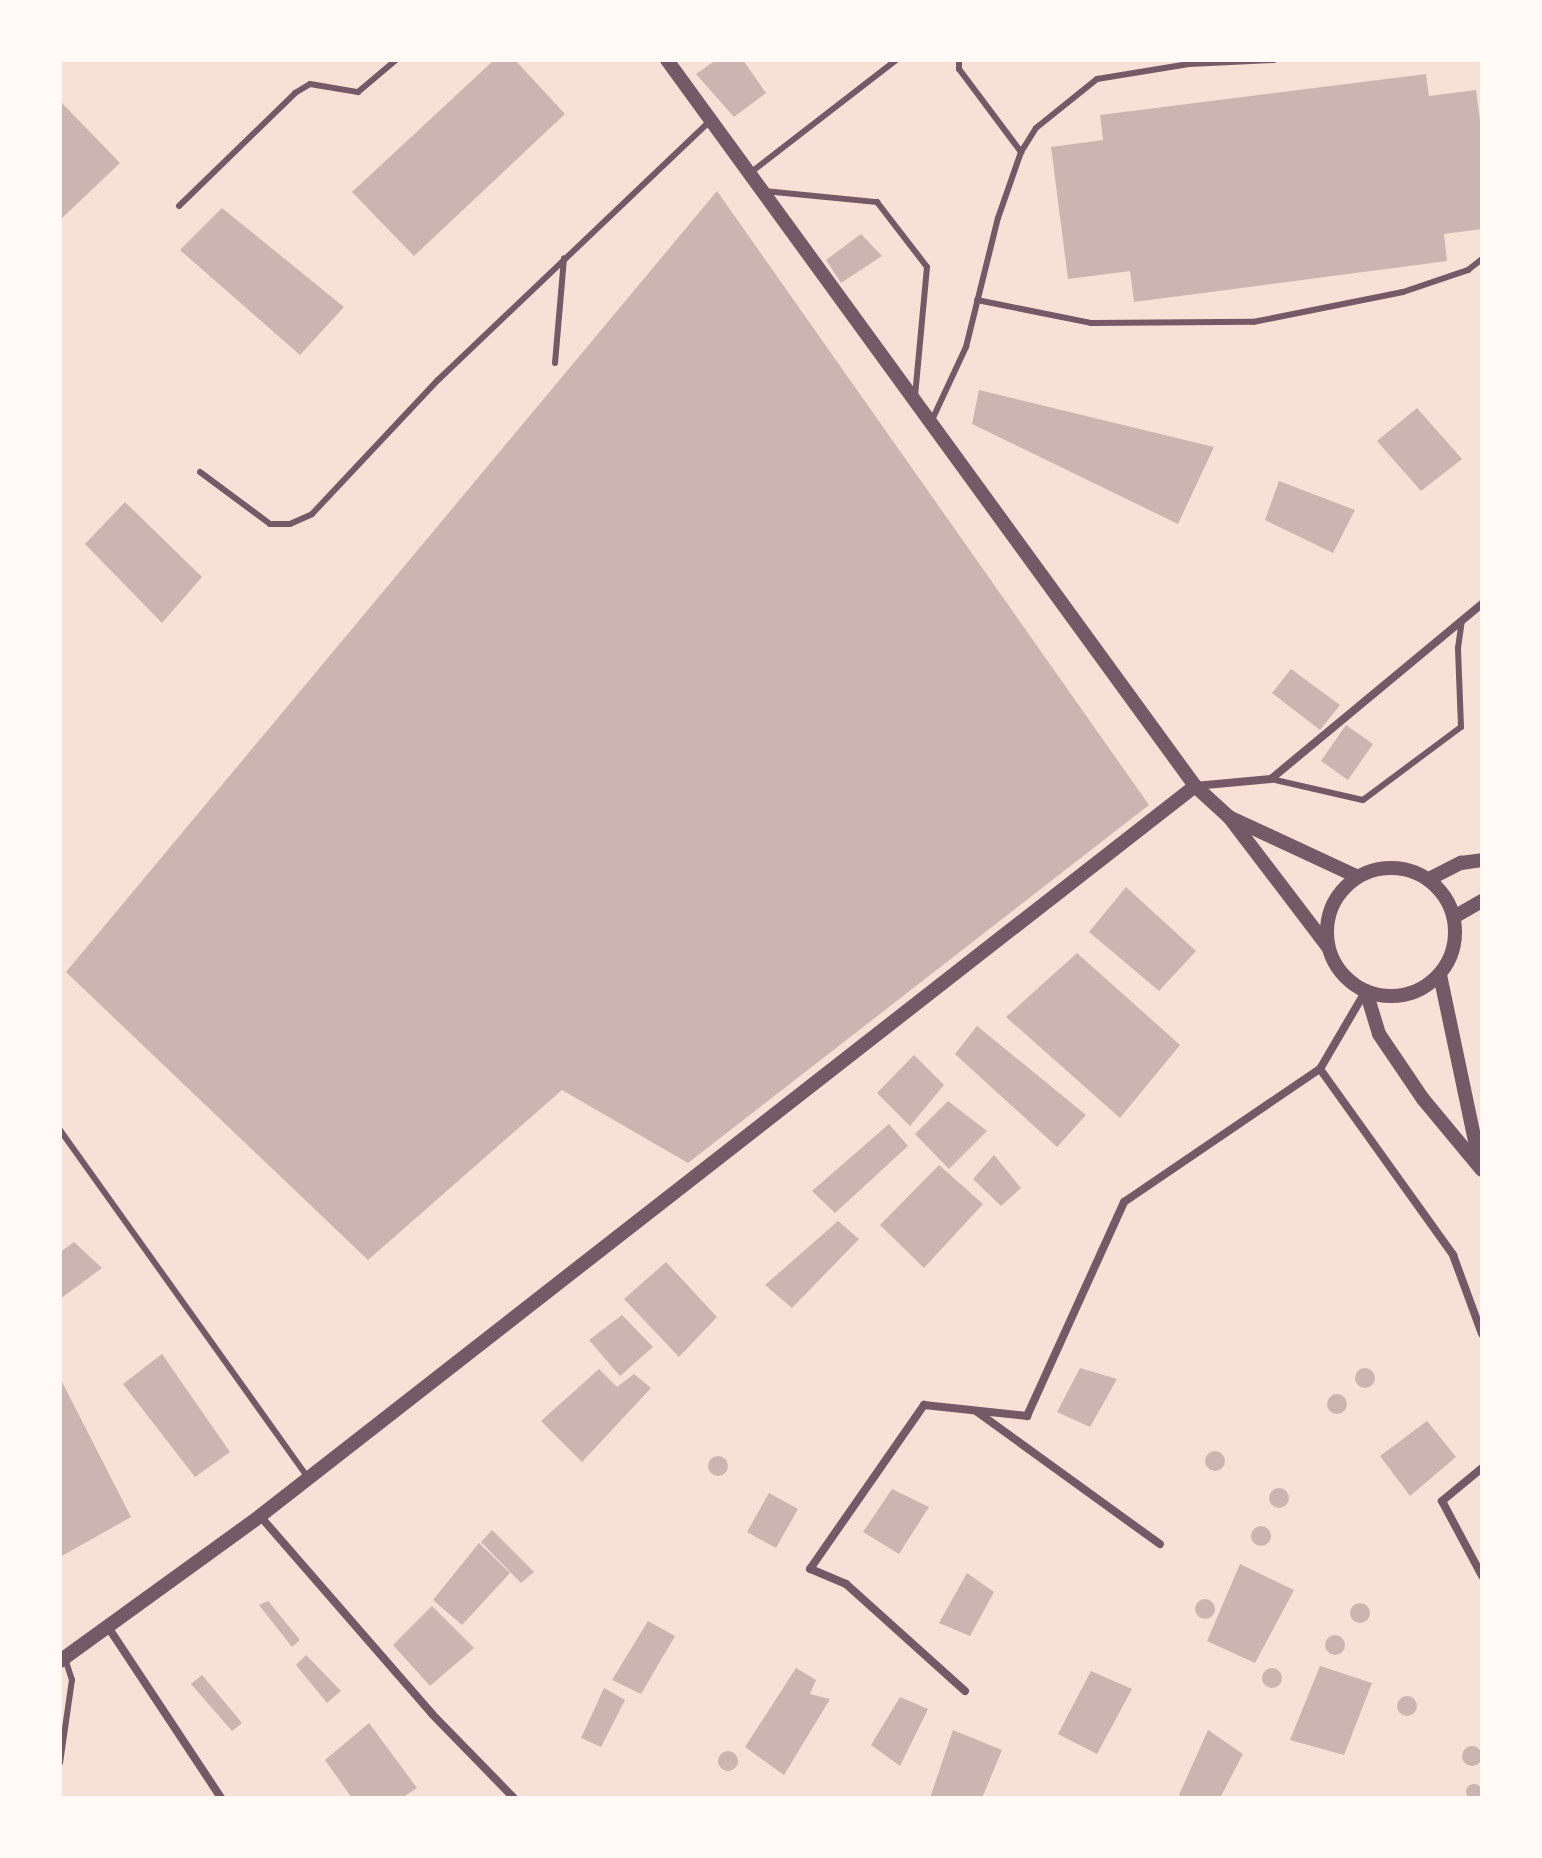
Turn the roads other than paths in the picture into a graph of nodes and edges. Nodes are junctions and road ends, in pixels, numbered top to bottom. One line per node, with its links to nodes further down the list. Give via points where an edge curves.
1 (396, 60): 10 (lane, via 358,92 310,84 295,93)
2 (667, 60): 6 (street)
3 (896, 60): 8 (lane)
4 (959, 60): 7 (lane, via 959,69)
5 (1274, 60): 7 (lane, via 1189,64 1097,79 1036,128)
6 (711, 120): 8 (street); 11 (lane)
7 (1021, 152): 13 (lane)
8 (749, 174): 9 (street)
9 (762, 191): 15 (street); 15 (lane, via 877,202 927,267)
10 (179, 206)
11 (564, 258): 14 (lane); 17 (lane, via 438,380 312,514 290,524 270,524)
12 (1482, 259): 13 (lane, via 1468,270 1403,292 1253,322 1091,323)
13 (977, 300): 16 (lane, via 966,347)
14 (555, 363)
15 (915, 404): 16 (street)
16 (930, 424): 21 (street)
17 (200, 472)
18 (1482, 604): 19 (street)
19 (1463, 618): 20 (street); 20 (lane, via 1458,648 1461,727 1363,800)
20 (1271, 779): 21 (street)
21 (1195, 786): 22 (street); 37 (street)
22 (1229, 817): 24 (street); 28 (street)
23 (1482, 860): 25 (street, via 1461,863)
24 (1358, 877): 25 (street, via 1397,868); 28 (street, via 1332,906)
25 (1431, 878): 27 (street)
26 (1482, 901): 27 (street)
27 (1454, 917): 29 (street, via 1451,957)
28 (1328, 947): 30 (street, via 1348,980)
29 (1440, 975): 30 (street, via 1405,995); 33 (street)
30 (1366, 991): 31 (street); 33 (street, via 1379,1034 1423,1099)
31 (1320, 1069): 34 (street, via 1453,1255); 35 (street, via 1124,1202 1027,1416)
32 (60, 1130): 37 (lane)
33 (1482, 1169)
34 (1482, 1334)
35 (975, 1411): 39 (street); 43 (street, via 924,1405 810,1569 846,1584)
36 (1482, 1468): 40 (street, via 1442,1501)
37 (308, 1478): 38 (street)
38 (260, 1516): 41 (street); 46 (street, via 432,1714)
39 (1160, 1544)
40 (1482, 1576)
41 (108, 1627): 42 (street); 45 (street)
42 (62, 1660): 44 (lane, via 72,1680)
43 (965, 1691)
44 (60, 1763)
45 (221, 1798)
46 (514, 1798)

